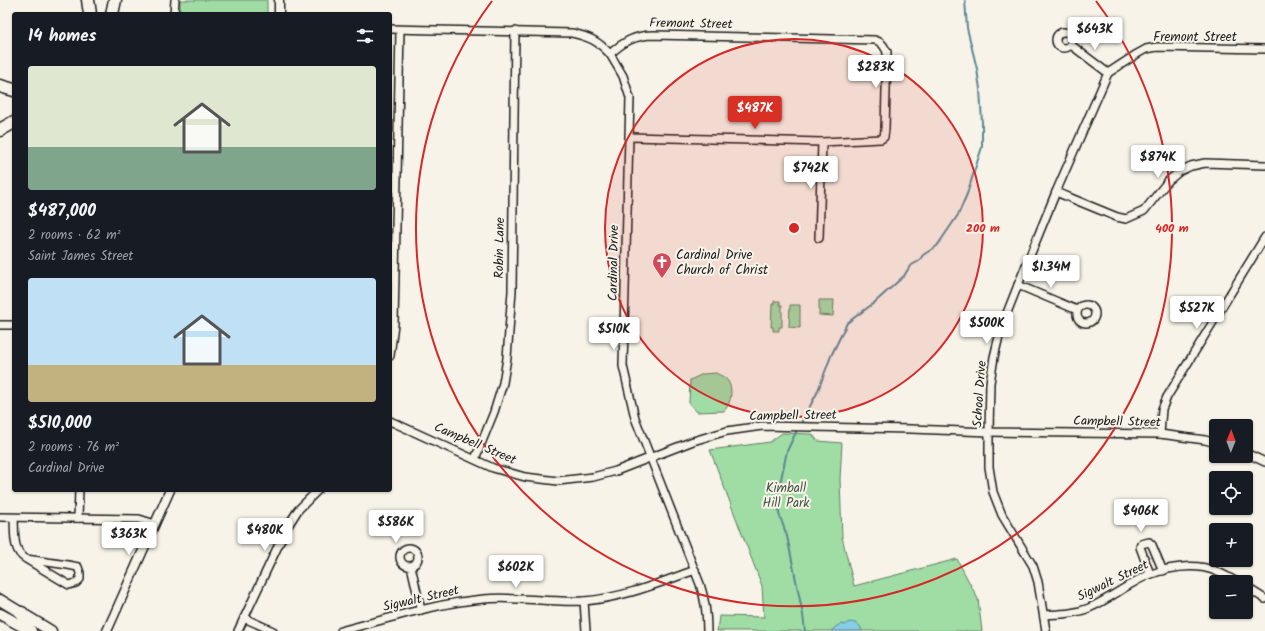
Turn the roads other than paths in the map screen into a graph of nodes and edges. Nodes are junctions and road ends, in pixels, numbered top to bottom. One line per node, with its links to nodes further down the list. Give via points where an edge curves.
1 (88, 0): 5 (highway)
2 (115, 0): 6 (highway)
3 (175, 0): 7 (street)
4 (279, 0): 8 (street)
5 (90, 12)
6 (112, 12)
7 (174, 12)
8 (279, 12)
9 (392, 29): 10 (street)
10 (400, 30): 11 (street); 30 (street)
11 (514, 31): 14 (street, via 572,33 586,36); 37 (street, Robin Lane, via 512,292 507,358 494,412)
12 (1071, 44): 15 (street)
13 (1265, 49): 15 (street, Fremont Street, via 1157,47 1146,49)
14 (610, 54): 20 (street, Cardinal Drive, via 624,76 630,98); 21 (street, Fremont Street, via 626,40 646,35 880,42 887,52 884,137)
15 (1108, 72): 23 (street, School Drive)
16 (0, 86): 17 (highway)
17 (12, 89)
18 (12, 123): 19 (highway)
19 (0, 130)
20 (630, 137): 21 (street); 35 (street, Cardinal Drive, via 623,366 635,418)
21 (822, 142): 25 (street)
22 (1265, 165): 23 (street, via 1205,163 1191,166 1168,181 1144,212 1126,219)
23 (1056, 192): 26 (street, School Drive)
24 (1265, 237): 33 (street, via 1167,397 1162,409)
25 (819, 238)
26 (1018, 285): 27 (street); 32 (street, School Drive, via 1001,328 994,357 990,383)
27 (1077, 310)
28 (0, 325): 29 (street)
29 (12, 325)
30 (392, 340)
31 (392, 422): 37 (street, Campbell Street)
32 (989, 432): 33 (street, Campbell Street); 35 (street, Campbell Street, via 762,426 727,431); 59 (street, School Drive, via 989,467 993,492 1002,515 1033,566)
33 (1160, 434): 34 (street, Campbell Street)
34 (1209, 441)
35 (650, 457): 37 (street, Campbell Street, via 593,477 558,481 525,477 493,468); 48 (street, Cardinal Drive)
36 (1253, 457): 38 (street)
37 (475, 459)
38 (1265, 462)
39 (79, 492): 44 (street)
40 (169, 492): 45 (street)
41 (316, 492): 60 (street, via 292,517)
42 (0, 517): 43 (street)
43 (14, 518): 44 (street); 46 (street, via 15,546 20,556)
44 (78, 518): 45 (street, via 143,520)
45 (155, 524): 63 (street)
46 (26, 559): 46 (street, via 69,585 80,579 78,568)
47 (410, 566): 56 (street)
48 (695, 570): 55 (street, Sigwalt Street, via 623,594); 68 (street, Cardinal Drive, via 704,597)
49 (1163, 571): 50 (street, Sigwalt Street); 50 (street, via 1152,545 1145,542 1140,547); 51 (street, Sigwalt Street, via 1193,566 1215,570)
50 (1150, 574): 59 (street, Sigwalt Street, via 1088,608)
51 (1224, 575)
52 (1253, 591): 53 (street)
53 (1265, 599)
54 (0, 600): 57 (main road)
55 (584, 600): 56 (street, Sigwalt Street, via 484,599); 67 (street)
56 (421, 610): 66 (street, Sigwalt Street)
57 (22, 613): 61 (highway); 62 (main road)
58 (0, 614): 61 (main road)
59 (1044, 616): 69 (street, School Drive)
60 (244, 618): 64 (street); 65 (street)
61 (29, 630)
62 (51, 631)
63 (107, 631)
64 (238, 631)
65 (273, 631)
66 (341, 631)
67 (586, 631)
68 (708, 631)
69 (1046, 631)

